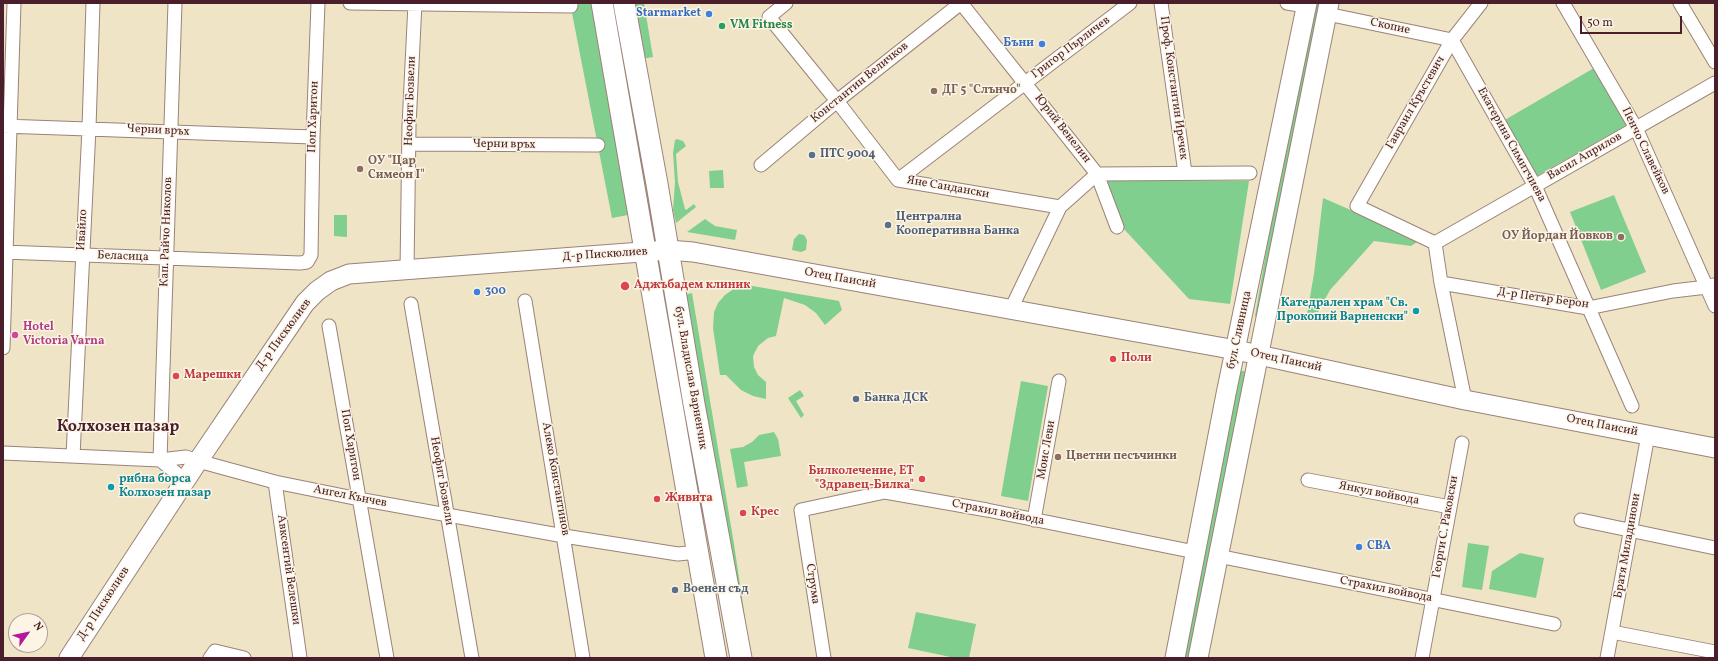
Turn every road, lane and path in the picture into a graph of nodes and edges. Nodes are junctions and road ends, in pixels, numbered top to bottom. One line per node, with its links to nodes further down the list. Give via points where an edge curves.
1 (14, 3): 25 (street)
2 (93, 3): 26 (street, Ивайло)
3 (175, 3): 28 (street, Кап. Райчо Николов)
4 (318, 3): 29 (street, Поп Харитон)
5 (350, 3): 16 (street)
6 (602, 3): 43 (main road, бул. Владислав Варненчик)
7 (624, 3): 41 (main road, бул. Владислав Варненчик)
8 (786, 3): 24 (street, Яне Сандански, via 769,17)
9 (961, 3): 22 (street, Юрий Венелин); 24 (street, Константин Величков)
10 (1130, 3): 22 (street, Григор Пърличев)
11 (1161, 3): 33 (street, Проф. Константин Иречек)
12 (1287, 3): 17 (street)
13 (1481, 3): 20 (street, Гавраил Кръстевич)
14 (1563, 3): 27 (street, Пенчо Славейков)
15 (1680, 3): 21 (street)
16 (415, 4): 18 (street); 30 (street, Неофит Бозвели)
17 (1306, 5): 57 (street, бул. Сливница)
18 (570, 6)
19 (1328, 8): 20 (street, Скопие); 58 (street, бул. Сливница)
20 (1452, 40): 37 (street, Екатерина Симитчиева); 40 (street, Гавраил Кръстевич, via 1357,206)
21 (1715, 62)
22 (1025, 83): 35 (street, Юрий Венелин); 36 (street, Григор Пърличев)
23 (1715, 83): 27 (street, Васил Априлов)
24 (837, 101): 32 (street, Константин Величков); 36 (street, Яне Сандански)
25 (6, 126): 26 (street, Черни връх); 42 (street)
26 (89, 128): 28 (street, Черни връх); 44 (street, Ивайло)
27 (1636, 128): 37 (street, Васил Априлов); 49 (street, Пенчо Славейков)
28 (170, 132): 29 (street, Черни връх); 46 (street, Кап. Райчо Николов)
29 (313, 137): 45 (street, Поп Харитон)
30 (409, 144): 31 (street, Черни връх); 47 (street, Неофит Бозвели)
31 (598, 146)
32 (761, 165)
33 (1185, 173): 34 (street); 35 (street)
34 (1250, 173)
35 (1097, 174): 38 (street); 39 (street, Юрий Венелин)
36 (898, 180): 38 (street, Яне Сандански)
37 (1535, 186): 40 (street, Васил Априлов); 53 (street, Екатерина Симитчиева)
38 (1060, 207): 54 (street)
39 (1117, 226)
40 (1435, 243): 48 (street)
41 (668, 250): 43 (street, Д-р Пискюлиев); 54 (street, Отец Паисий, via 692,252); 96 (main road, бул. Владислав Варненчик)
42 (5, 252): 44 (street, Беласица); 56 (street)
43 (646, 252): 47 (street, Д-р Пискюлиев); 81 (main road, бул. Владислав Варненчик)
44 (82, 255): 46 (street, Беласица); 66 (street, Ивайло)
45 (311, 255): 46 (street, Беласица, via 307,262 300,263)
46 (166, 258): 67 (street, Кап. Райчо Николов)
47 (407, 270): 68 (street, Д-р Пискюлиев, via 349,274 317,290 290,323)
48 (1441, 283): 53 (street, Д-р Петър Берон); 60 (street)
49 (1711, 286): 52 (street, Пенчо Славейков); 53 (street, Д-р Петър Берон)
50 (525, 301): 79 (street, Алеко Константинов)
51 (411, 304): 75 (street, Неофит Бозвели)
52 (1715, 306)
53 (1588, 308): 61 (street, Екатерина Симитчиева)
54 (1011, 309): 57 (street, Отец Паисий)
55 (329, 326): 72 (street, Поп Харитон)
56 (3, 348)
57 (1236, 350): 58 (street, Отец Паисий); 82 (street, бул. Сливница)
58 (1258, 355): 60 (street, Отец Паисий); 83 (street, бул. Сливница)
59 (1059, 381): 76 (street, Моис Леви)
60 (1465, 400): 62 (street, Отец Паисий)
61 (1632, 406)
62 (1648, 435): 64 (street, Отец Паисий); 78 (street, Братя Миладинови)
63 (1462, 443): 73 (street, Георги С. Раковски)
64 (1715, 448)
65 (3, 453): 66 (street, Ангел Кънчев)
66 (73, 456): 67 (street, Ангел Кънчев)
67 (160, 460): 68 (street, Ангел Кънчев, via 186,457); 69 (street)
68 (198, 461): 69 (street, Д-р Пискюлиев); 71 (street, Ангел Кънчев)
69 (185, 480): 89 (street, Д-р Пискюлиев)
70 (1308, 480): 73 (street, Янкул войвода)
71 (275, 482): 72 (street, Ангел Кънчев); 91 (street, Авксентий Велешки)
72 (359, 499): 75 (street, Ангел Кънчев); 92 (street, Поп Харитон)
73 (1450, 507): 84 (street, Георги С. Раковски)
74 (801, 510): 76 (street, Страхил войвода, via 885,492); 97 (street, Струма)
75 (447, 514): 79 (street, Ангел Кънчев); 93 (street, Неофит Бозвели)
76 (1034, 520): 82 (street, Страхил войвода)
77 (1581, 520): 78 (street)
78 (1631, 530): 80 (street); 86 (street, Братя Миладинови)
79 (564, 536): 81 (street, Ангел Кънчев, via 678,554); 94 (street, Алеко Константинов)
80 (1715, 548)
81 (698, 552): 95 (main road, бул. Владислав Варненчик)
82 (1195, 552): 98 (street, бул. Сливница)
83 (1218, 556): 84 (street, Страхил войвода); 99 (street, бул. Сливница)
84 (1433, 600): 85 (street, Страхил войвода); 100 (street, Георги С. Раковски)
85 (1554, 624)
86 (1612, 632): 87 (street); 101 (street, Братя Миладинови)
87 (1715, 652)
88 (213, 654): 90 (street)
89 (69, 658)
90 (244, 658)
91 (300, 658)
92 (387, 658)
93 (472, 658)
94 (583, 658)
95 (716, 658)
96 (741, 658)
97 (824, 658)
98 (1175, 658)
99 (1198, 658)
100 (1422, 658)
101 (1607, 658)

